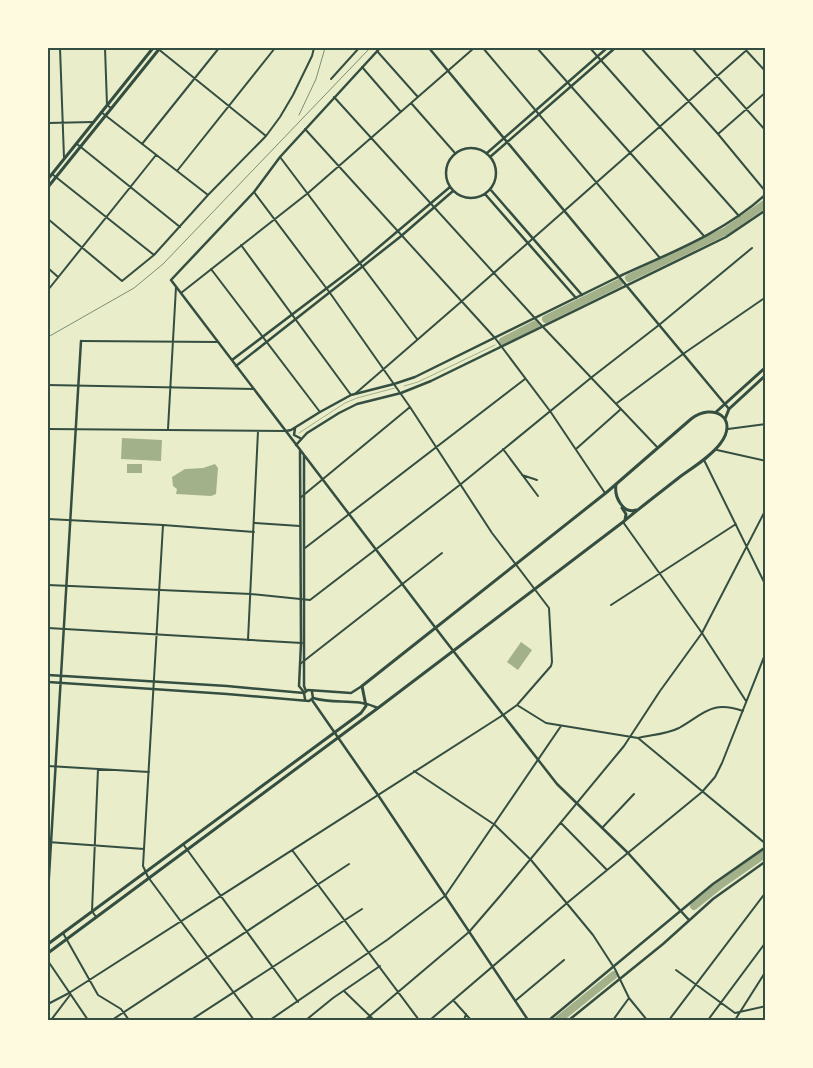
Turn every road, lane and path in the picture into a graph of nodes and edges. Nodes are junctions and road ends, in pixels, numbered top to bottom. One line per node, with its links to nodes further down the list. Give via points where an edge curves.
1 (60, 48): 47 (street)
2 (105, 48): 37 (street)
3 (153, 48): 37 (main road)
4 (159, 48): 28 (street); 39 (main road)
5 (219, 48): 28 (street)
6 (275, 48): 38 (street)
7 (314, 48): 53 (street, via 294,95)
8 (359, 48): 29 (street)
9 (380, 48): 21 (street)
10 (429, 48): 25 (street)
11 (474, 48): 25 (street)
12 (483, 48): 41 (street)
13 (537, 48): 30 (street)
14 (590, 48): 22 (street)
15 (607, 48): 22 (street)
16 (615, 48): 23 (street)
17 (641, 48): 35 (street)
18 (692, 48): 27 (street)
19 (749, 48): 20 (street)
20 (745, 49): 26 (street); 27 (street)
21 (377, 51): 24 (street); 34 (street)
22 (598, 56): 23 (street); 30 (street)
23 (600, 61): 31 (street); 49 (street)
24 (362, 67): 33 (street); 43 (street)
25 (448, 70): 34 (street); 55 (street)
26 (766, 72)
27 (717, 76): 35 (street); 40 (street)
28 (195, 78): 38 (street); 58 (street)
29 (332, 79)
30 (567, 82): 31 (street); 41 (street)
31 (571, 86): 44 (street); 60 (street)
32 (766, 92): 40 (street)
33 (334, 97): 50 (street); 54 (street)
34 (418, 97): 36 (street)
35 (688, 101): 49 (street); 52 (street)
36 (410, 103): 43 (street); 61 (street)
37 (107, 105): 39 (street); 42 (main road)
38 (229, 106): 53 (street); 68 (street)
39 (111, 108): 45 (main road)
40 (746, 109): 51 (street); 52 (street)
41 (536, 110): 44 (street); 55 (street)
42 (101, 112): 45 (street); 48 (main road)
43 (401, 112): 54 (street)
44 (539, 114): 56 (street); 72 (street)
45 (105, 115): 58 (street); 59 (main road)
46 (48, 122): 47 (street)
47 (63, 122): 48 (street); 66 (street)
48 (94, 122): 57 (main road)
49 (659, 126): 60 (street); 87 (street)
50 (305, 129): 64 (street); 67 (street)
51 (766, 131)
52 (718, 134): 79 (street)
53 (266, 136): 82 (street)
54 (372, 138): 67 (street); 83 (street)
55 (504, 138): 56 (street); 62 (street)
56 (508, 142): 65 (street); 85 (street)
57 (76, 144): 59 (street); 66 (main road)
58 (142, 144): 63 (street)
59 (80, 146): 70 (main road); 74 (street)
60 (630, 152): 72 (street); 94 (street)
61 (455, 153): 62 (street, via 471,148); 75 (street, via 446,165 446,180)
62 (487, 154): 65 (street)
63 (156, 155): 68 (street); 74 (street)
64 (280, 156): 78 (street); 80 (street)
65 (490, 157): 76 (street, via 496,170)
66 (64, 158): 69 (main road)
67 (340, 166): 80 (street); 92 (street)
68 (177, 171): 82 (street)
69 (52, 174): 70 (street); 71 (main road)
70 (56, 176): 73 (main road); 88 (street)
71 (48, 179)
72 (596, 182): 85 (street); 101 (street)
73 (48, 187)
74 (131, 187): 88 (street); 91 (street)
75 (450, 187): 77 (street); 83 (street)
76 (490, 189): 81 (street); 95 (street)
77 (453, 191): 81 (street, via 465,198); 84 (street)
78 (254, 192): 90 (street); 110 (street, via 170,280)
79 (766, 193): 87 (street)
80 (308, 194): 90 (street); 102 (street)
81 (485, 194): 96 (street)
82 (208, 196): 91 (street)
83 (430, 203): 84 (street); 92 (street)
84 (435, 207): 93 (street); 106 (street)
85 (564, 210): 95 (street); 107 (street)
86 (766, 210): 109 (street, via 726,237)
87 (739, 216): 94 (street)
88 (107, 217): 98 (street); 100 (street)
89 (48, 219): 98 (street)
90 (276, 219): 97 (street); 111 (street)
91 (180, 227): 100 (street)
92 (399, 231): 93 (street); 102 (street)
93 (402, 236): 103 (street); 118 (street)
94 (704, 236): 101 (street)
95 (532, 238): 96 (street); 115 (street)
96 (527, 242): 106 (street); 117 (street)
97 (242, 246): 105 (street); 119 (street)
98 (82, 247): 100 (street, via 122,281); 108 (street)
99 (752, 248): 123 (street)
100 (154, 255)
101 (660, 258): 107 (street)
102 (360, 263): 103 (street); 111 (street)
103 (363, 267): 114 (street); 126 (street)
104 (48, 268): 108 (street)
105 (211, 269): 113 (street); 124 (street)
106 (493, 273): 118 (street); 120 (street)
107 (620, 276): 109 (street); 115 (street)
108 (58, 277): 112 (street)
109 (626, 285): 122 (street); 123 (street)
110 (176, 287): 113 (street); 128 (street)
111 (327, 289): 114 (street); 119 (street)
112 (48, 290)
113 (181, 293): 129 (street)
114 (330, 293): 121 (street); 136 (street)
115 (582, 295): 117 (street)
116 (766, 297): 132 (street)
117 (576, 298): 120 (street)
118 (462, 301): 125 (street); 126 (street)
119 (292, 315): 121 (street); 124 (street)
120 (536, 318): 122 (street); 125 (street)
121 (295, 319): 130 (street); 148 (street)
122 (543, 326): 131 (street); 139 (street)
123 (659, 326): 132 (street); 139 (street)
124 (263, 337): 130 (street); 133 (street)
125 (495, 338): 131 (street); 143 (street)
126 (417, 340): 136 (street)
127 (80, 341): 128 (street); 144 (street)
128 (173, 342): 129 (street); 145 (street)
129 (218, 342): 133 (street)
130 (266, 342): 134 (street); 154 (street)
131 (502, 347): 140 (street); 147 (street)
132 (683, 354): 149 (street); 150 (street)
133 (232, 360): 134 (street)
134 (236, 366): 146 (street)
135 (766, 367): 137 (main road)
136 (383, 369): 143 (street); 148 (street)
137 (757, 375): 141 (main road); 150 (main road)
138 (766, 375): 141 (main road)
139 (592, 377): 149 (street); 155 (street)
140 (525, 379): 155 (street); 168 (street)
141 (761, 379): 153 (main road)
142 (48, 384): 144 (street)
143 (394, 384): 147 (street); 148 (street)
144 (78, 385): 145 (street); 162 (street)
145 (170, 387): 146 (street); 163 (street)
146 (254, 389): 165 (street)
147 (401, 394): 151 (street); 166 (street, via 357,404)
148 (353, 395): 154 (street)
149 (616, 404): 152 (street)
150 (725, 405): 153 (street); 156 (main road)
151 (410, 407): 168 (street); 178 (street)
152 (621, 409): 169 (street); 171 (street)
153 (729, 409): 157 (main road)
154 (320, 412): 159 (street)
155 (550, 412): 170 (street); 171 (street)
156 (716, 412): 157 (main road); 169 (main road, via 695,416)
157 (725, 418): 161 (main road)
158 (766, 424): 161 (street)
159 (298, 426): 165 (street); 166 (street, via 294,435 298,438)
160 (48, 429): 162 (street)
161 (728, 429): 173 (main road)
162 (75, 430): 163 (street); 190 (street)
163 (168, 430): 164 (street)
164 (258, 431): 165 (street); 192 (street)
165 (286, 431): 167 (street)
166 (304, 436): 167 (street)
167 (296, 445): 172 (street)
168 (437, 446): 180 (street); 188 (street)
169 (658, 448): 181 (main road)
170 (503, 449): 177 (street); 180 (street)
171 (576, 449): 182 (street)
172 (300, 450): 174 (street); 185 (street)
173 (715, 450): 175 (main road); 176 (street)
174 (304, 454): 178 (street); 183 (street)
175 (704, 460): 186 (main road); 193 (street)
176 (766, 461)
177 (522, 475): 179 (street); 184 (street)
178 (322, 479): 183 (street); 188 (street)
179 (537, 480)
180 (461, 484): 199 (street); 202 (street)
181 (616, 484): 182 (main road); 186 (main road, via 616,496 625,510)
182 (606, 493): 191 (main road, via 613,495 625,512); 202 (main road)
183 (304, 494): 185 (street); 198 (street)
184 (538, 496)
185 (300, 498): 195 (street)
186 (637, 509): 191 (main road)
187 (766, 509): 197 (street)
188 (349, 514): 198 (street); 199 (street)
189 (48, 519): 190 (street)
190 (70, 520): 194 (street); 206 (street)
191 (624, 521): 203 (street); 209 (main road)
192 (254, 523): 195 (street); 196 (street)
193 (736, 524): 197 (street); 203 (street)
194 (163, 525): 196 (street); 208 (street)
195 (300, 526): 200 (street)
196 (254, 532): 210 (street)
197 (746, 546): 207 (street); 217 (street)
198 (304, 549): 200 (street); 212 (street)
199 (376, 550): 205 (street); 212 (street, via 314,598)
200 (300, 552): 211 (street)
201 (442, 553): 205 (street)
202 (516, 564): 209 (street); 215 (main road)
203 (659, 574): 213 (street); 217 (street)
204 (48, 584): 206 (street)
205 (403, 585): 215 (street); 223 (street)
206 (65, 586): 208 (street); 216 (street)
207 (766, 586)
208 (159, 589): 210 (street); 218 (street)
209 (536, 589): 221 (main road); 240 (street, via 550,608 552,662)
210 (251, 594): 211 (street); 219 (street)
211 (300, 598): 212 (street); 220 (street)
212 (304, 599): 220 (street)
213 (611, 605)
214 (48, 628): 216 (street)
215 (436, 628): 221 (street); 231 (main road)
216 (63, 629): 218 (street); 226 (street)
217 (702, 633): 238 (street); 246 (street)
218 (157, 634): 219 (street); 227 (street)
219 (248, 640): 220 (street)
220 (303, 643): 223 (street); 224 (street)
221 (454, 651): 241 (main road); 243 (street)
222 (766, 652): 238 (street)
223 (305, 660): 224 (street); 233 (street)
224 (300, 664): 233 (street, via 299,686)
225 (48, 675): 226 (street)
226 (60, 676): 227 (street); 229 (street)
227 (154, 681): 230 (street); 232 (street)
228 (48, 682): 229 (street)
229 (60, 683): 232 (street); 251 (street)
230 (227, 686): 233 (street); 235 (street)
231 (362, 686): 234 (street, via 351,693); 239 (main road)
232 (154, 689): 235 (street); 254 (street)
233 (305, 692): 234 (street); 236 (street)
234 (312, 692): 237 (street)
235 (227, 694): 236 (street)
236 (305, 699): 237 (street)
237 (312, 699): 239 (street); 245 (street)
238 (746, 701): 242 (street)
239 (365, 702): 241 (street); 245 (main road, via 361,713)
240 (517, 705): 243 (street); 244 (street, via 546,723)
241 (377, 709): 247 (main road)
242 (743, 711): 248 (street, via 714,707 672,731); 257 (street, via 715,777)
243 (503, 716): 249 (street); 253 (street)
244 (561, 726): 246 (street); 249 (street)
245 (335, 732): 247 (street); 255 (main road)
246 (630, 736): 248 (street); 260 (street)
247 (338, 737): 256 (main road); 259 (street)
248 (638, 738): 257 (street)
249 (539, 761): 260 (street); 262 (street)
250 (48, 766): 251 (street)
251 (55, 766): 252 (street); 264 (street)
252 (98, 769): 254 (street); 267 (street)
253 (414, 771): 259 (street); 262 (street)
254 (149, 772): 268 (street)
255 (271, 779): 256 (main road); 265 (main road)
256 (275, 784): 269 (main road)
257 (702, 792): 266 (street); 271 (street)
258 (634, 794): 263 (street)
259 (378, 795): 270 (street); 283 (street)
260 (576, 804): 261 (street); 263 (street)
261 (561, 822): 272 (street); 275 (street)
262 (495, 825): 272 (street); 283 (street)
263 (602, 828): 271 (street)
264 (49, 843): 267 (street); 278 (street)
265 (183, 844): 269 (street); 276 (main road)
266 (766, 845): 287 (street)
267 (95, 846): 268 (street); 286 (street)
268 (144, 849): 276 (street)
269 (186, 849): 277 (main road); 282 (street)
270 (292, 850): 279 (street); 282 (street)
271 (628, 853): 275 (street); 287 (street)
272 (530, 860): 284 (street); 293 (street)
273 (766, 862): 289 (street)
274 (349, 864): 279 (street)
275 (608, 870): 284 (street)
276 (146, 872): 277 (street); 286 (main road)
277 (148, 877): 288 (main road); 290 (street)
278 (48, 884): 281 (street)
279 (318, 885): 291 (street); 292 (street)
280 (766, 892): 312 (street)
281 (48, 893)
282 (221, 896): 290 (street); 292 (street)
283 (446, 896): 293 (street); 299 (street)
284 (567, 903): 306 (street); 307 (street)
285 (362, 909): 291 (street)
286 (92, 911): 288 (street); 294 (main road)
287 (680, 911): 289 (street); 307 (street)
288 (96, 917): 295 (main road)
289 (689, 920): 310 (street)
290 (181, 921): 301 (street); 311 (street)
291 (344, 921): 299 (street); 304 (street)
292 (247, 931): 301 (street); 304 (street)
293 (469, 932): 306 (street); 315 (street)
294 (63, 933): 295 (street); 297 (main road)
295 (67, 939): 298 (main road); 311 (street)
296 (766, 942): 321 (street)
297 (49, 944): 298 (main road)
298 (54, 949): 300 (main road)
299 (369, 953): 305 (street); 320 (street)
300 (48, 954)
301 (207, 958): 314 (street); 324 (street)
302 (564, 960): 319 (street)
303 (48, 961): 316 (street)
304 (273, 966): 314 (street); 320 (street)
305 (380, 966): 313 (street); 315 (street)
306 (492, 966): 318 (street); 319 (street)
307 (614, 968): 310 (street); 343 (street)
308 (676, 970): 312 (street)
309 (766, 971): 325 (street)
310 (620, 979): 317 (street); 344 (street)
311 (90, 980): 316 (street); 324 (street, via 98,995)
312 (696, 985): 321 (street); 347 (street)
313 (344, 991): 327 (street); 335 (street)
314 (233, 992): 332 (street); 333 (street)
315 (398, 992): 327 (street); 338 (street)
316 (70, 994): 322 (street); 328 (street); 329 (street)
317 (629, 998): 345 (street); 346 (street)
318 (454, 1000): 326 (street); 339 (street)
319 (515, 1001): 342 (street)
320 (298, 1002): 334 (street)
321 (721, 1003): 325 (street); 348 (street)
322 (48, 1004)
323 (766, 1006): 325 (street)
324 (124, 1012): 330 (street); 331 (street)
325 (739, 1013): 349 (street)
326 (466, 1014): 340 (street); 341 (street)
327 (370, 1016): 336 (street); 337 (street)
328 (51, 1020)
329 (88, 1020)
330 (112, 1020)
331 (129, 1020)
332 (191, 1020)
333 (254, 1020)
334 (270, 1020)
335 (306, 1020)
336 (365, 1020)
337 (374, 1020)
338 (420, 1020)
339 (430, 1020)
340 (464, 1020)
341 (471, 1020)
342 (528, 1020)
343 (549, 1020)
344 (569, 1020)
345 (613, 1020)
346 (646, 1020)
347 (669, 1020)
348 (708, 1020)
349 (735, 1020)

